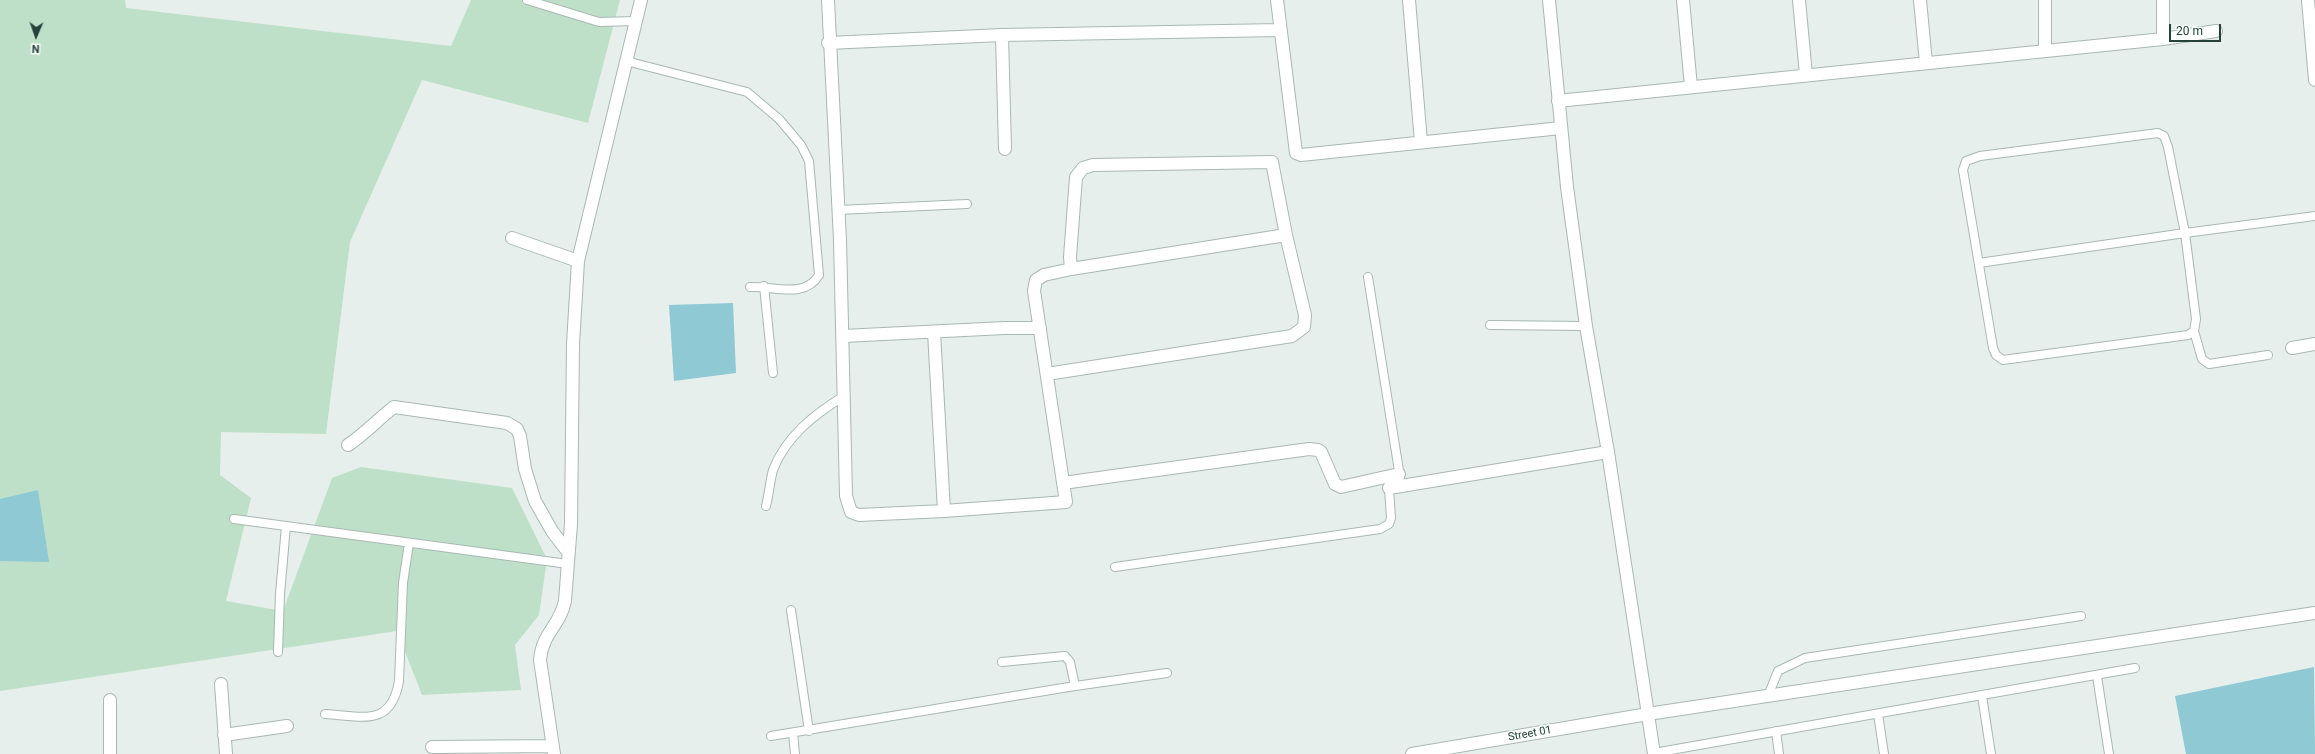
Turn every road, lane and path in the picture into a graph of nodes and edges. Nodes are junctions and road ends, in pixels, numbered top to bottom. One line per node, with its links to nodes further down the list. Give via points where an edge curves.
1 (527, 0): 13 (lane, via 599,22)
2 (642, 0): 13 (street)
3 (828, 0): 18 (street)
4 (1277, 0): 14 (street)
5 (1409, 0): 27 (street)
6 (1549, 0): 25 (street)
7 (1683, 0): 24 (street)
8 (1799, 0): 22 (street)
9 (1920, 0): 21 (street)
10 (2045, 0): 19 (street)
11 (2163, 0): 17 (street)
12 (2308, 0): 23 (street, via 2308,26)
13 (636, 20): 20 (street)
14 (1279, 30): 16 (street); 27 (street, via 1296,153 1301,155)
15 (2216, 31): 17 (street)
16 (1002, 35): 18 (street); 28 (street)
17 (2164, 39): 19 (street)
18 (828, 43): 30 (street)
19 (2045, 51): 21 (street)
20 (626, 61): 35 (street); 39 (lane, via 747,92 779,119 801,145 809,161 812,181 819,275 805,288 796,290)
21 (1926, 63): 22 (street)
22 (1806, 76): 24 (street)
23 (2315, 80)
24 (1691, 87): 25 (street)
25 (1558, 101): 26 (street)
26 (1561, 128): 27 (street); 42 (street)
27 (1421, 142)
28 (1005, 149)
29 (967, 204): 30 (lane)
30 (838, 210): 46 (street)
31 (2315, 216): 32 (lane)
32 (2184, 233): 36 (lane); 36 (lane, via 2168,148 2164,136 2158,133 1980,156 1966,161 1963,170); 44 (lane, via 2196,319)
33 (1286, 235): 37 (street); 37 (street, via 1272,162 1093,165 1083,168 1076,177); 51 (street, via 1305,315 1304,327 1292,336)
34 (512, 238): 35 (street)
35 (578, 261): 64 (street, via 573,344 571,524)
36 (1979, 263): 44 (lane, via 1993,348 1996,355 2003,360 2188,335)
37 (1071, 269): 43 (street, via 1044,275 1036,280 1034,291)
38 (1368, 277): 55 (lane)
39 (764, 286): 40 (lane); 50 (lane)
40 (750, 287)
41 (1490, 325): 42 (lane)
42 (1586, 326): 54 (street)
43 (1040, 328): 45 (street); 51 (street)
44 (2194, 331): 49 (lane, via 2202,359 2209,364)
45 (934, 332): 46 (street); 60 (street)
46 (843, 336): 52 (street)
47 (2315, 344): 48 (street)
48 (2292, 348)
49 (2268, 355)
50 (773, 373)
51 (1047, 374): 56 (street)
52 (844, 396): 59 (lane, via 818,412 786,443 773,470); 60 (street, via 846,496 851,512 872,516)
53 (348, 445): 64 (street, via 394,407 507,423 517,429 520,436 525,469 535,500 552,531)
54 (1608, 452): 57 (street); 81 (street)
55 (1399, 474): 56 (street, via 1341,487 1335,484 1321,452 1309,449); 57 (lane)
56 (1063, 483): 60 (street, via 1066,502)
57 (1402, 486): 58 (street)
58 (1389, 488): 66 (lane, via 1391,518 1389,524 1380,529)
59 (766, 506)
60 (944, 511)
61 (234, 519): 62 (lane)
62 (286, 526): 63 (lane); 70 (lane)
63 (409, 543): 65 (lane); 80 (lane, via 403,583 397,696 388,709 375,716)
64 (568, 552): 65 (street)
65 (568, 564): 90 (street, via 563,613 544,639 540,653)
66 (1115, 567)
67 (791, 610): 84 (lane)
68 (2315, 612): 77 (street, Street 01)
69 (2081, 616): 77 (lane, via 1804,658 1778,671)
70 (278, 652)
71 (1002, 662): 76 (lane, via 1065,656 1070,662)
72 (2135, 668): 74 (lane)
73 (1167, 673): 76 (lane)
74 (2097, 676): 78 (lane); 100 (lane)
75 (221, 684): 87 (street)
76 (1075, 686): 84 (lane)
77 (1768, 696): 81 (street, Street 01)
78 (1982, 696): 82 (lane); 99 (lane)
79 (110, 700): 93 (street)
80 (325, 714)
81 (1648, 714): 92 (street); 96 (street, Street 01)
82 (1878, 714): 85 (lane); 98 (lane)
83 (287, 726): 87 (street)
84 (809, 730): 86 (lane)
85 (1776, 731): 91 (lane); 97 (lane)
86 (793, 733): 88 (lane); 95 (lane)
87 (224, 735): 94 (street)
88 (770, 736)
89 (432, 747): 90 (street)
90 (554, 750)
91 (1673, 752): 92 (lane)
92 (1654, 753)
93 (110, 754)
94 (226, 754)
95 (795, 754)
96 (1412, 754)
97 (1779, 754)
98 (1884, 754)
99 (1991, 754)
100 (2109, 754)

